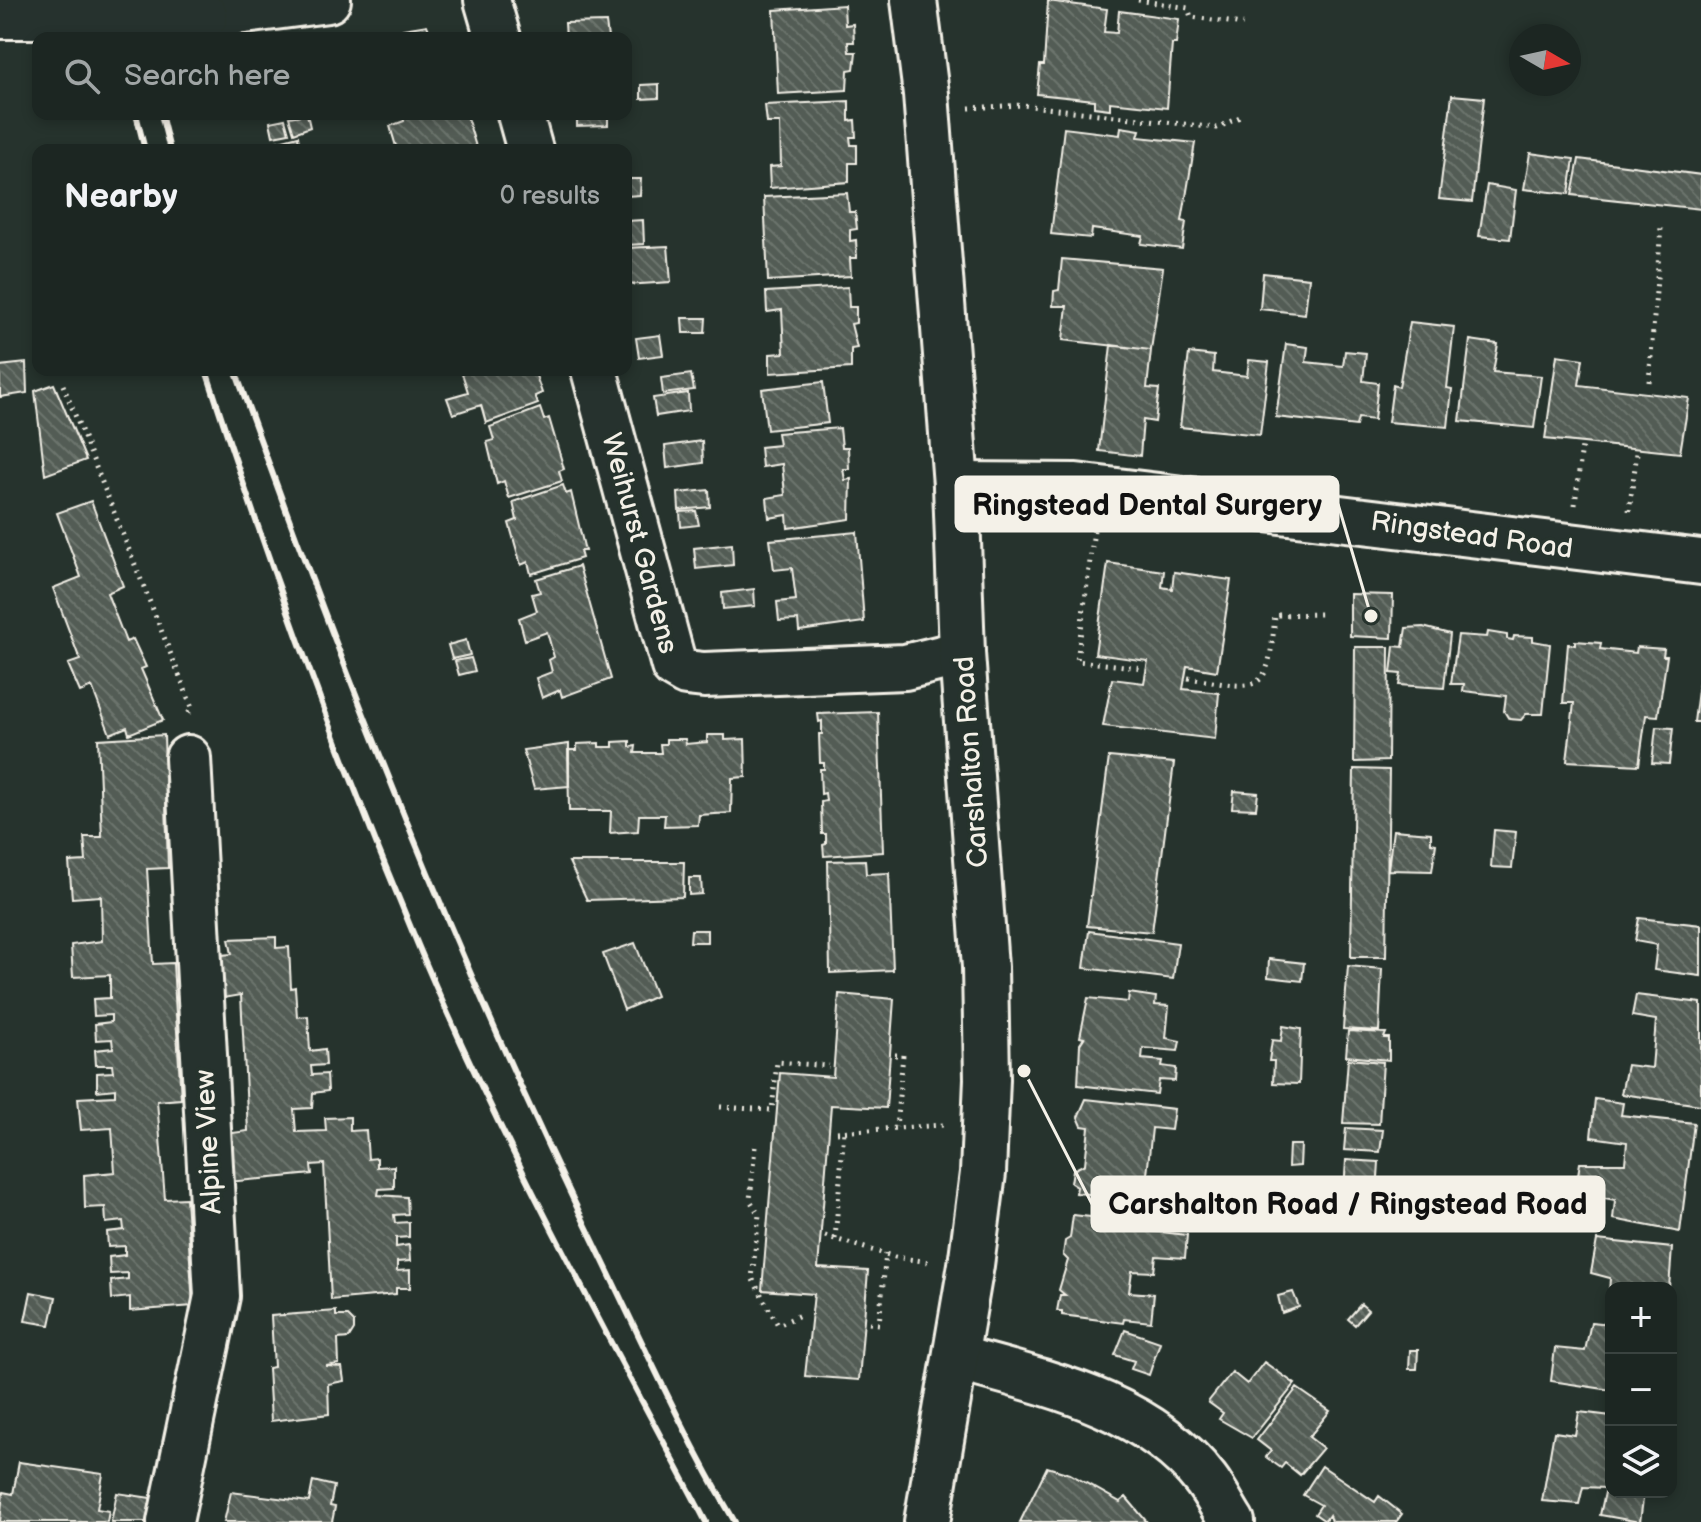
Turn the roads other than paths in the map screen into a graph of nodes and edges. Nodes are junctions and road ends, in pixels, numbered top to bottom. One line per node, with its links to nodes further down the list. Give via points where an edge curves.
1 (328, 0): 4 (main road, bridge, via 205,16)
2 (487, 0): 5 (main road)
3 (914, 0): 9 (main road, Carshalton Road)
4 (0, 16)
5 (496, 32)
6 (522, 120): 7 (main road)
7 (528, 144)
8 (596, 376): 11 (main road, Weihurst Gardens, via 674,666 704,675 905,667)
9 (956, 485): 10 (main road, Ringstead Road, via 1100,489); 11 (main road, Carshalton Road)
10 (1701, 562)
11 (962, 653): 13 (main road, Carshalton Road, via 985,967 985,1128)
12 (188, 758): 14 (main road, Alpine View, via 217,1296)
13 (956, 1358): 15 (main road, Carshalton Road); 16 (main road, via 1077,1394 1149,1429 1206,1480)
14 (170, 1522)
15 (927, 1522)
16 (1232, 1522)

